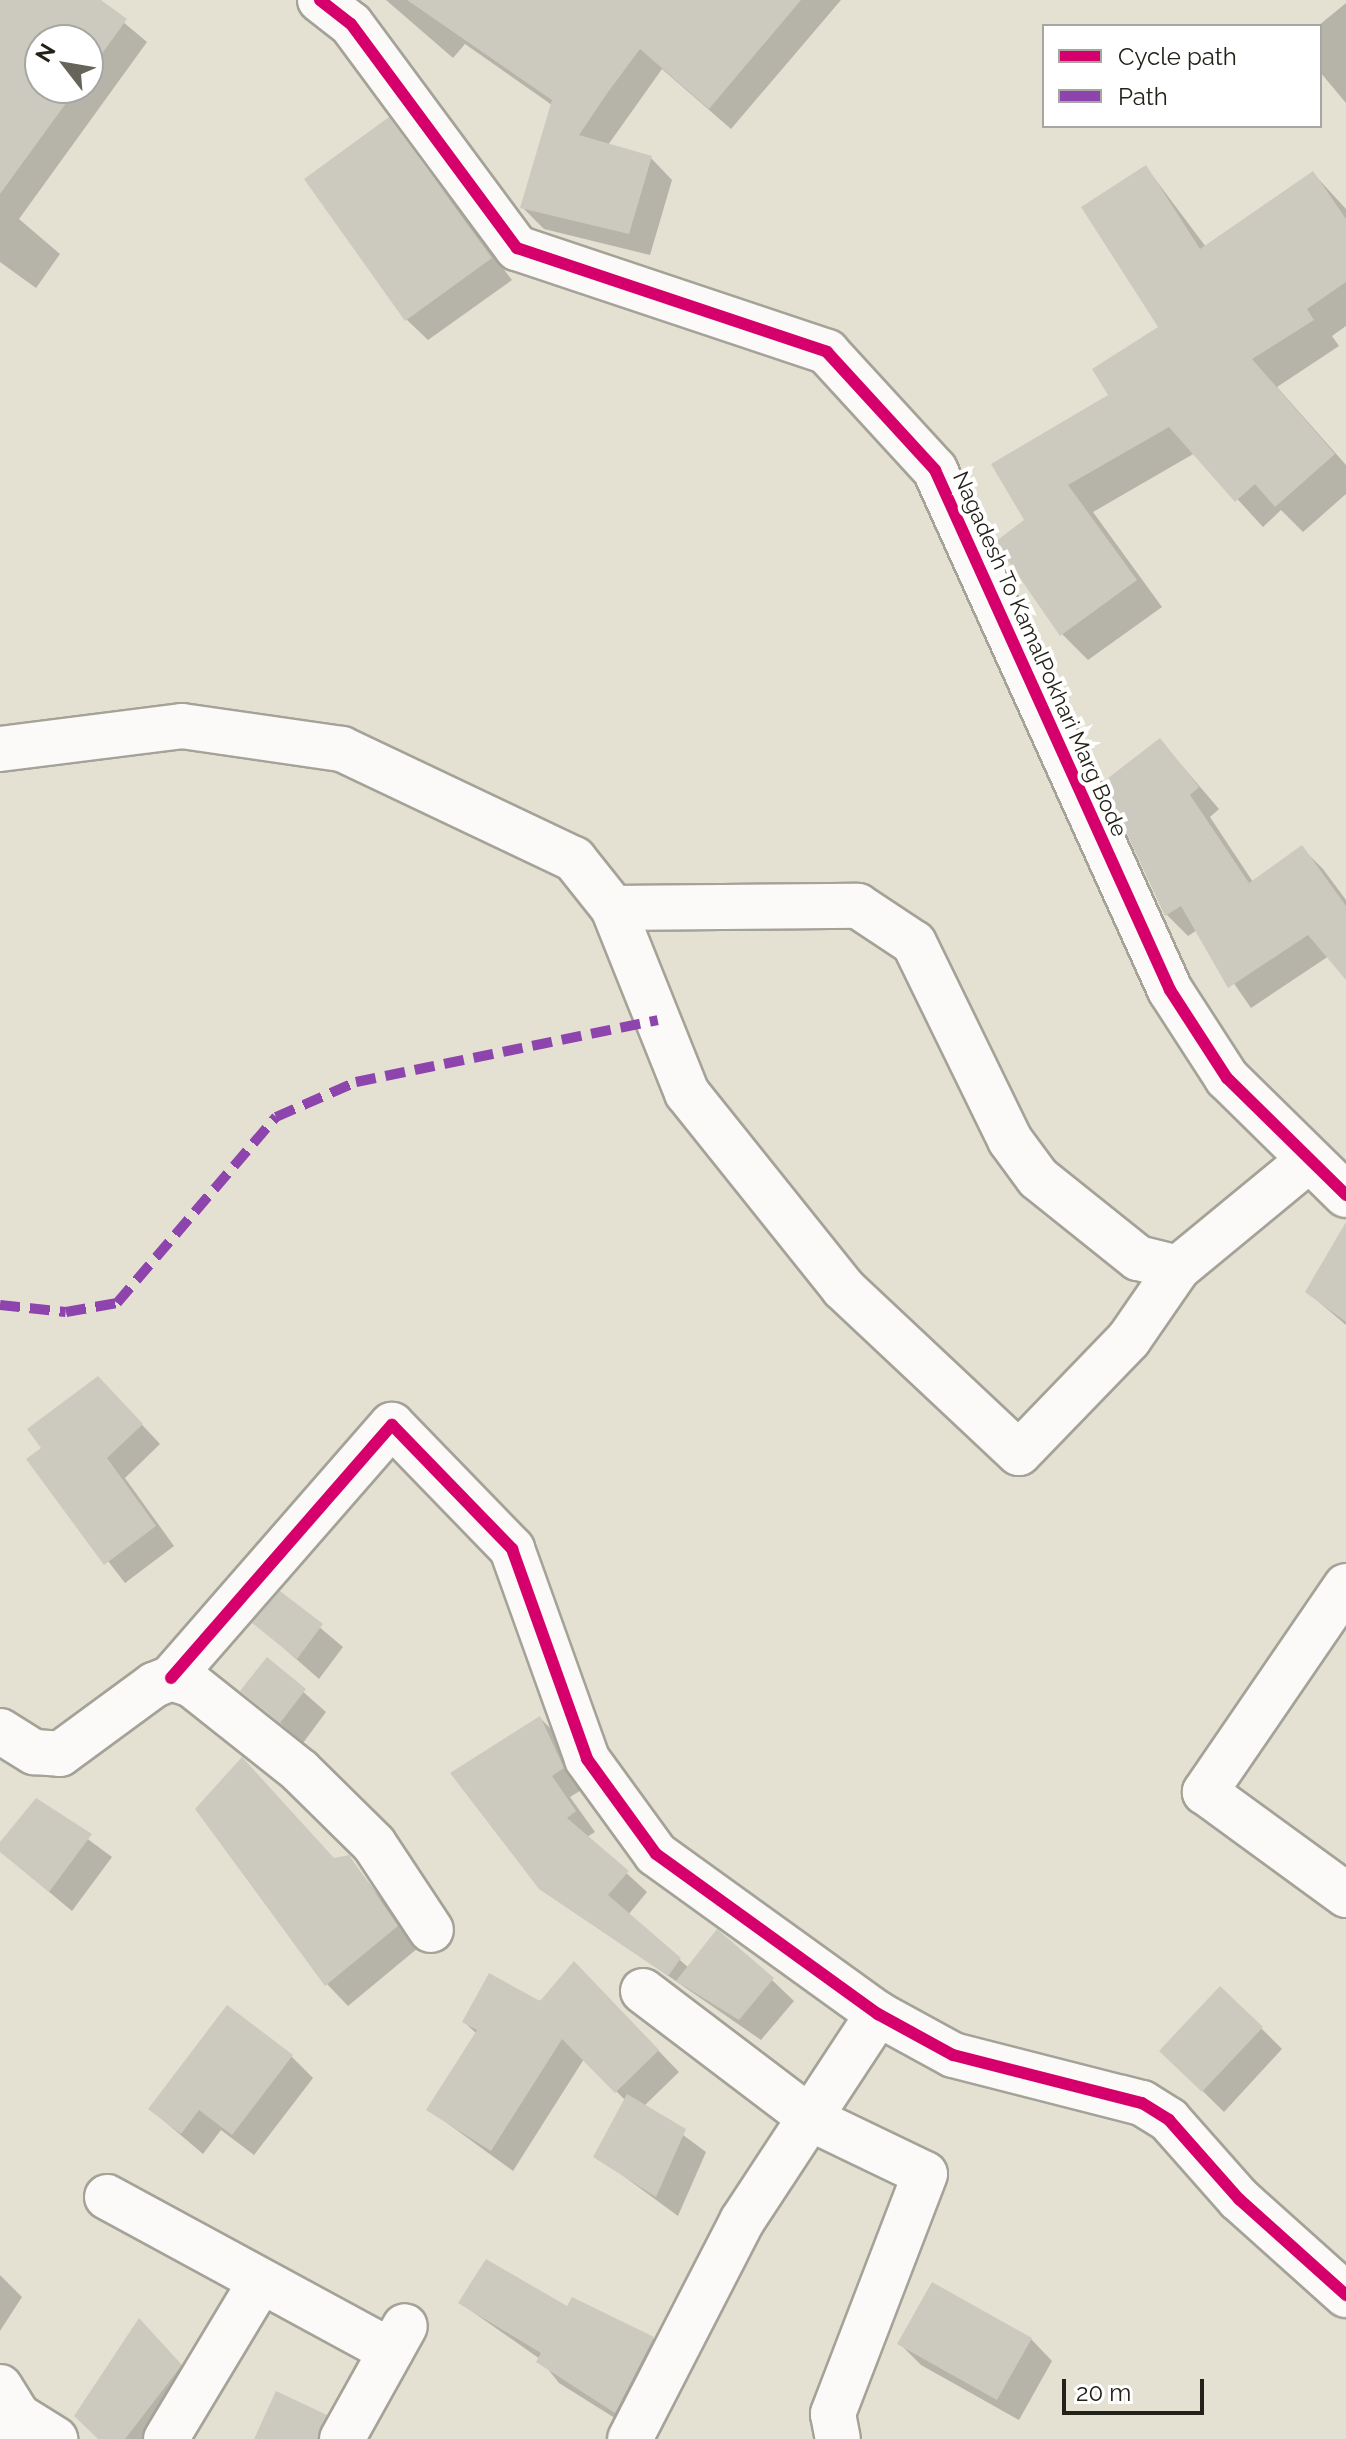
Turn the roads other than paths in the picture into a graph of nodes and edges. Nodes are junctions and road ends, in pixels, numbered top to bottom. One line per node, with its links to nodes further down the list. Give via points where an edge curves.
1 (320, 0): 4 (street, Nagadesh To KamalPokhari Marg Bode, via 351,24 517,248 827,352 935,470 1170,990 1227,1078)
2 (0, 749): 3 (street, via 182,726 342,749 574,859)
3 (613, 908): 6 (street, via 858,906 914,943 1010,1140 1038,1178 1138,1258); 6 (street, via 687,1093 843,1288 1019,1453 1129,1339)
4 (1308, 1161): 5 (street, Nagadesh To KamalPokhari Marg Bode); 6 (street)
5 (1346, 1195)
6 (1178, 1268)
7 (1346, 1586): 10 (street, via 1205,1792)
8 (171, 1678): 9 (street, via 60,1754 34,1752); 11 (street, via 192,1685 300,1771 374,1844); 13 (street, via 392,1425 512,1549 587,1759 656,1854)
9 (0, 1731)
10 (1346, 1895)
11 (431, 1930)
12 (643, 1991): 14 (street)
13 (878, 2014): 14 (street); 17 (street, via 997,2071 1142,2103 1160,2114 1239,2199)
14 (813, 2120): 22 (street, via 742,2221); 23 (street, via 925,2174 833,2414)
15 (107, 2197): 16 (street)
16 (259, 2284): 20 (street); 21 (street, via 399,2338)
17 (1346, 2295)
18 (10, 2414): 19 (street)
19 (55, 2439)
20 (166, 2439)
21 (342, 2439)
22 (630, 2439)
23 (838, 2439)

